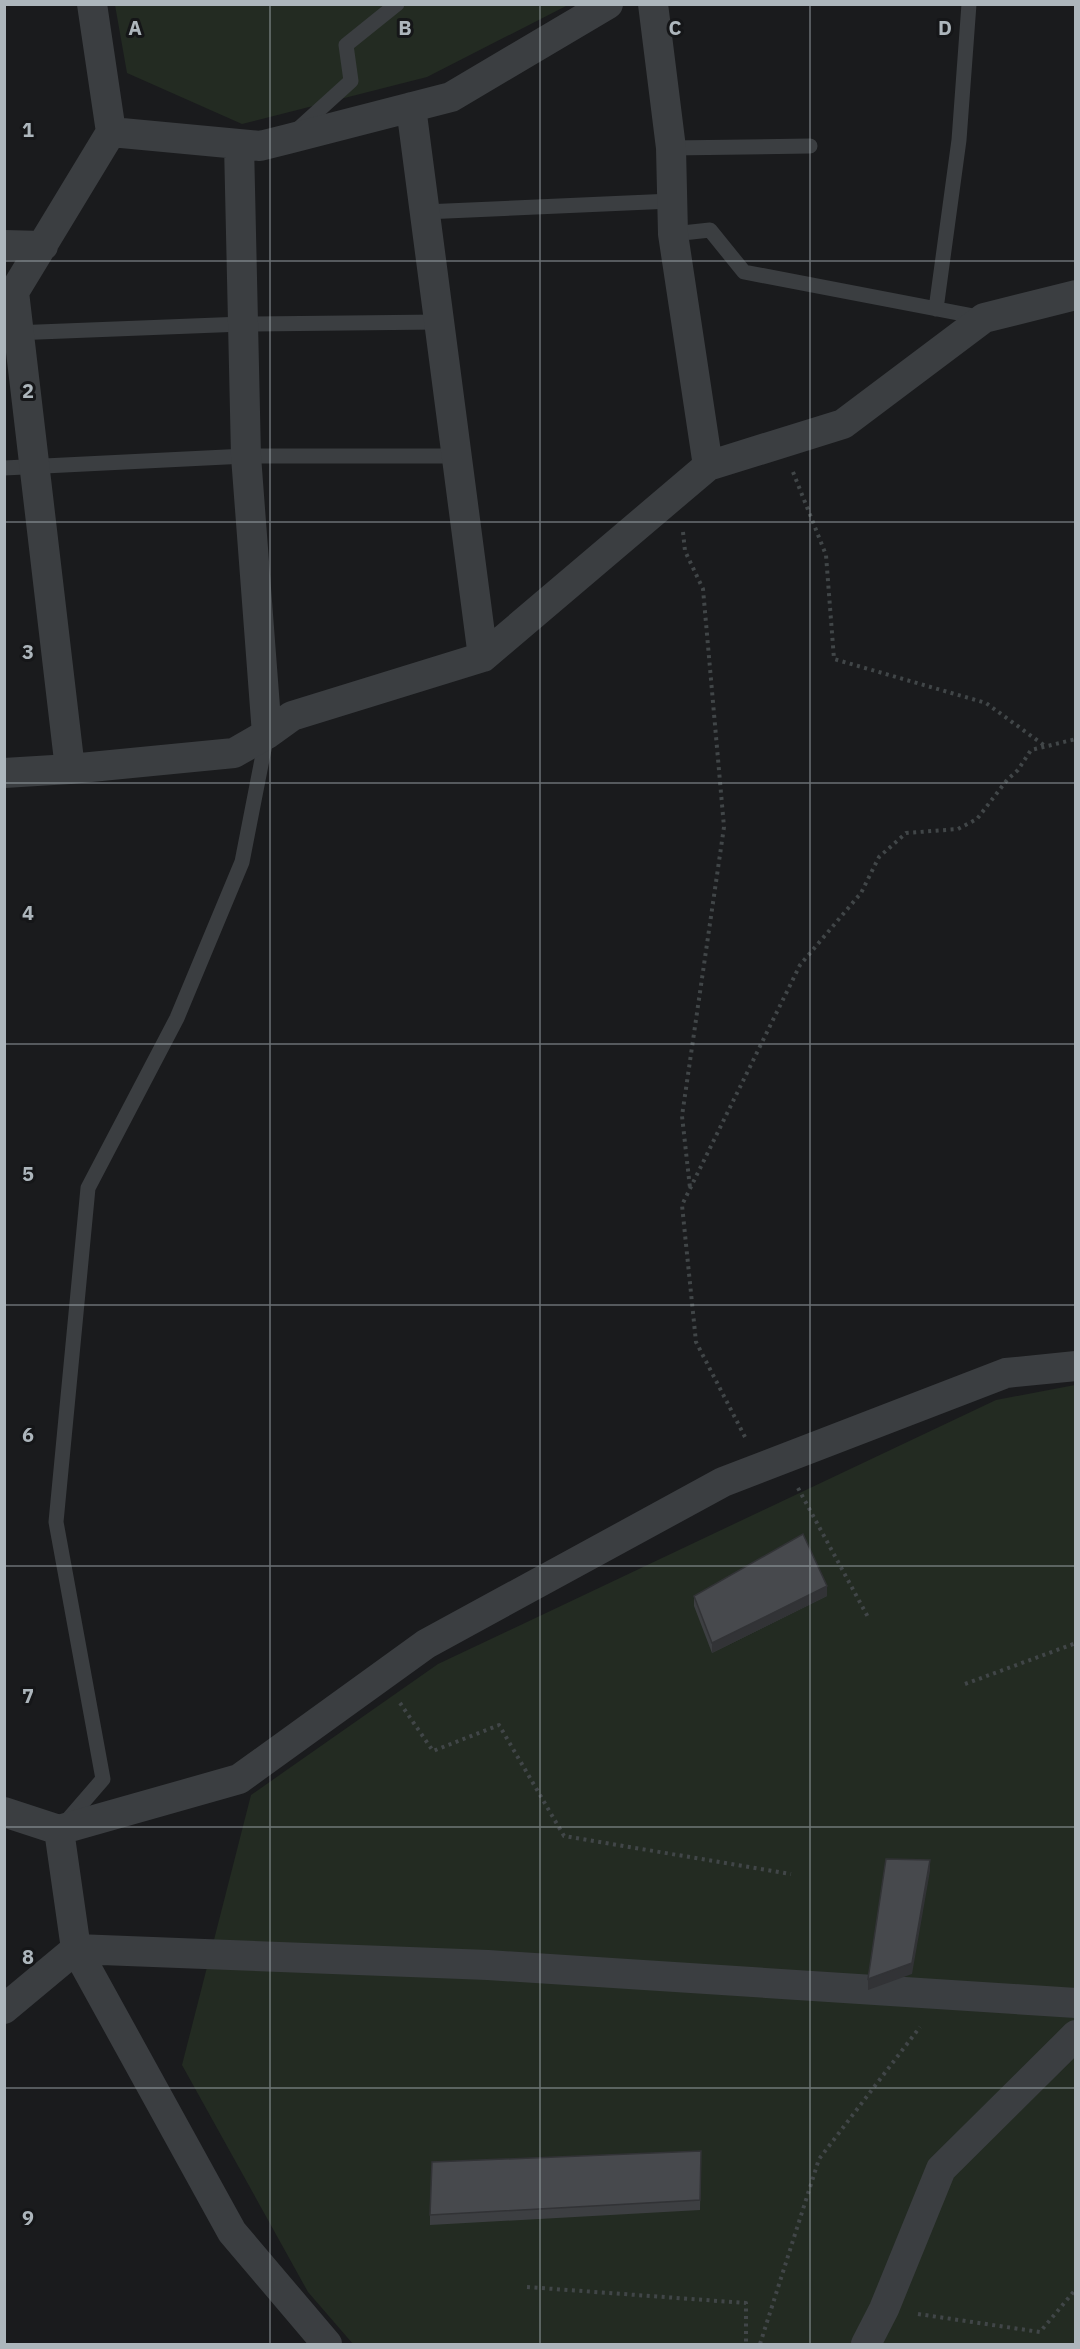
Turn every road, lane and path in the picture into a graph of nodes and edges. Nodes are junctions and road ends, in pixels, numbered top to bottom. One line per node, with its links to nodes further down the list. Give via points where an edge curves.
1 (92, 4): 7 (street)
2 (397, 4): 8 (lane, via 346,45 351,81)
3 (608, 4): 6 (street, via 451,97)
4 (653, 4): 11 (street)
5 (969, 4): 18 (lane, via 959,140)
6 (411, 107): 8 (street); 13 (street)
7 (111, 132): 9 (street); 16 (street)
8 (288, 139): 9 (street, via 260,146)
9 (238, 144): 21 (street)
10 (810, 146): 11 (lane)
11 (671, 148): 12 (street)
12 (672, 201): 13 (lane); 14 (street)
13 (424, 212): 20 (street)
14 (673, 234): 18 (lane, via 710,230 744,272); 26 (street)
15 (4, 245): 16 (street)
16 (43, 246): 22 (street, via 14,292)
17 (1068, 301): 19 (street)
18 (936, 309): 19 (lane)
19 (984, 318): 23 (street, via 843,424)
20 (439, 322): 21 (lane); 25 (street)
21 (243, 324): 22 (lane); 24 (street)
22 (12, 333): 27 (street)
23 (781, 442): 26 (street); 33 (path, via 826,555 834,659 986,703)
24 (246, 456): 25 (lane); 27 (lane); 31 (street)
25 (457, 456): 30 (street)
26 (708, 466): 29 (street)
27 (34, 467): 28 (lane); 34 (street)
28 (4, 468)
29 (679, 490): 30 (street); 36 (path, via 685,551 704,589 724,826 682,1116)
30 (483, 657): 31 (street, via 292,716)
31 (267, 734): 34 (street, via 234,753); 44 (lane, via 242,862 177,1018 88,1188 56,1522 103,1779)
32 (1076, 740): 33 (path)
33 (1046, 747): 36 (path, via 1031,750 977,819 958,829 906,833 879,856 861,893 800,965)
34 (70, 769): 35 (street)
35 (4, 773)
36 (690, 1188): 38 (path, via 682,1205 696,1342)
37 (1076, 1366): 38 (street, via 1006,1373)
38 (772, 1464): 39 (path); 41 (street, via 723,1482 426,1644)
39 (869, 1619)
40 (1076, 1643): 42 (path)
41 (382, 1676): 44 (street, via 239,1779); 45 (path, via 433,1751 500,1725 564,1836)
42 (965, 1684)
43 (4, 1812): 44 (street)
44 (59, 1830): 46 (street)
45 (791, 1874)
46 (76, 1949): 47 (street, via 488,1965); 49 (street); 54 (street, via 232,2232)
47 (944, 1995): 48 (street); 56 (path, via 819,2159)
48 (1076, 2003)
49 (4, 2009)
50 (1076, 2035): 53 (street, via 941,2169)
51 (527, 2287): 55 (path, via 746,2303)
52 (1076, 2289): 53 (path, via 1040,2332)
53 (884, 2310): 57 (street)
54 (327, 2344)
55 (746, 2344)
56 (760, 2344)
57 (866, 2344)

